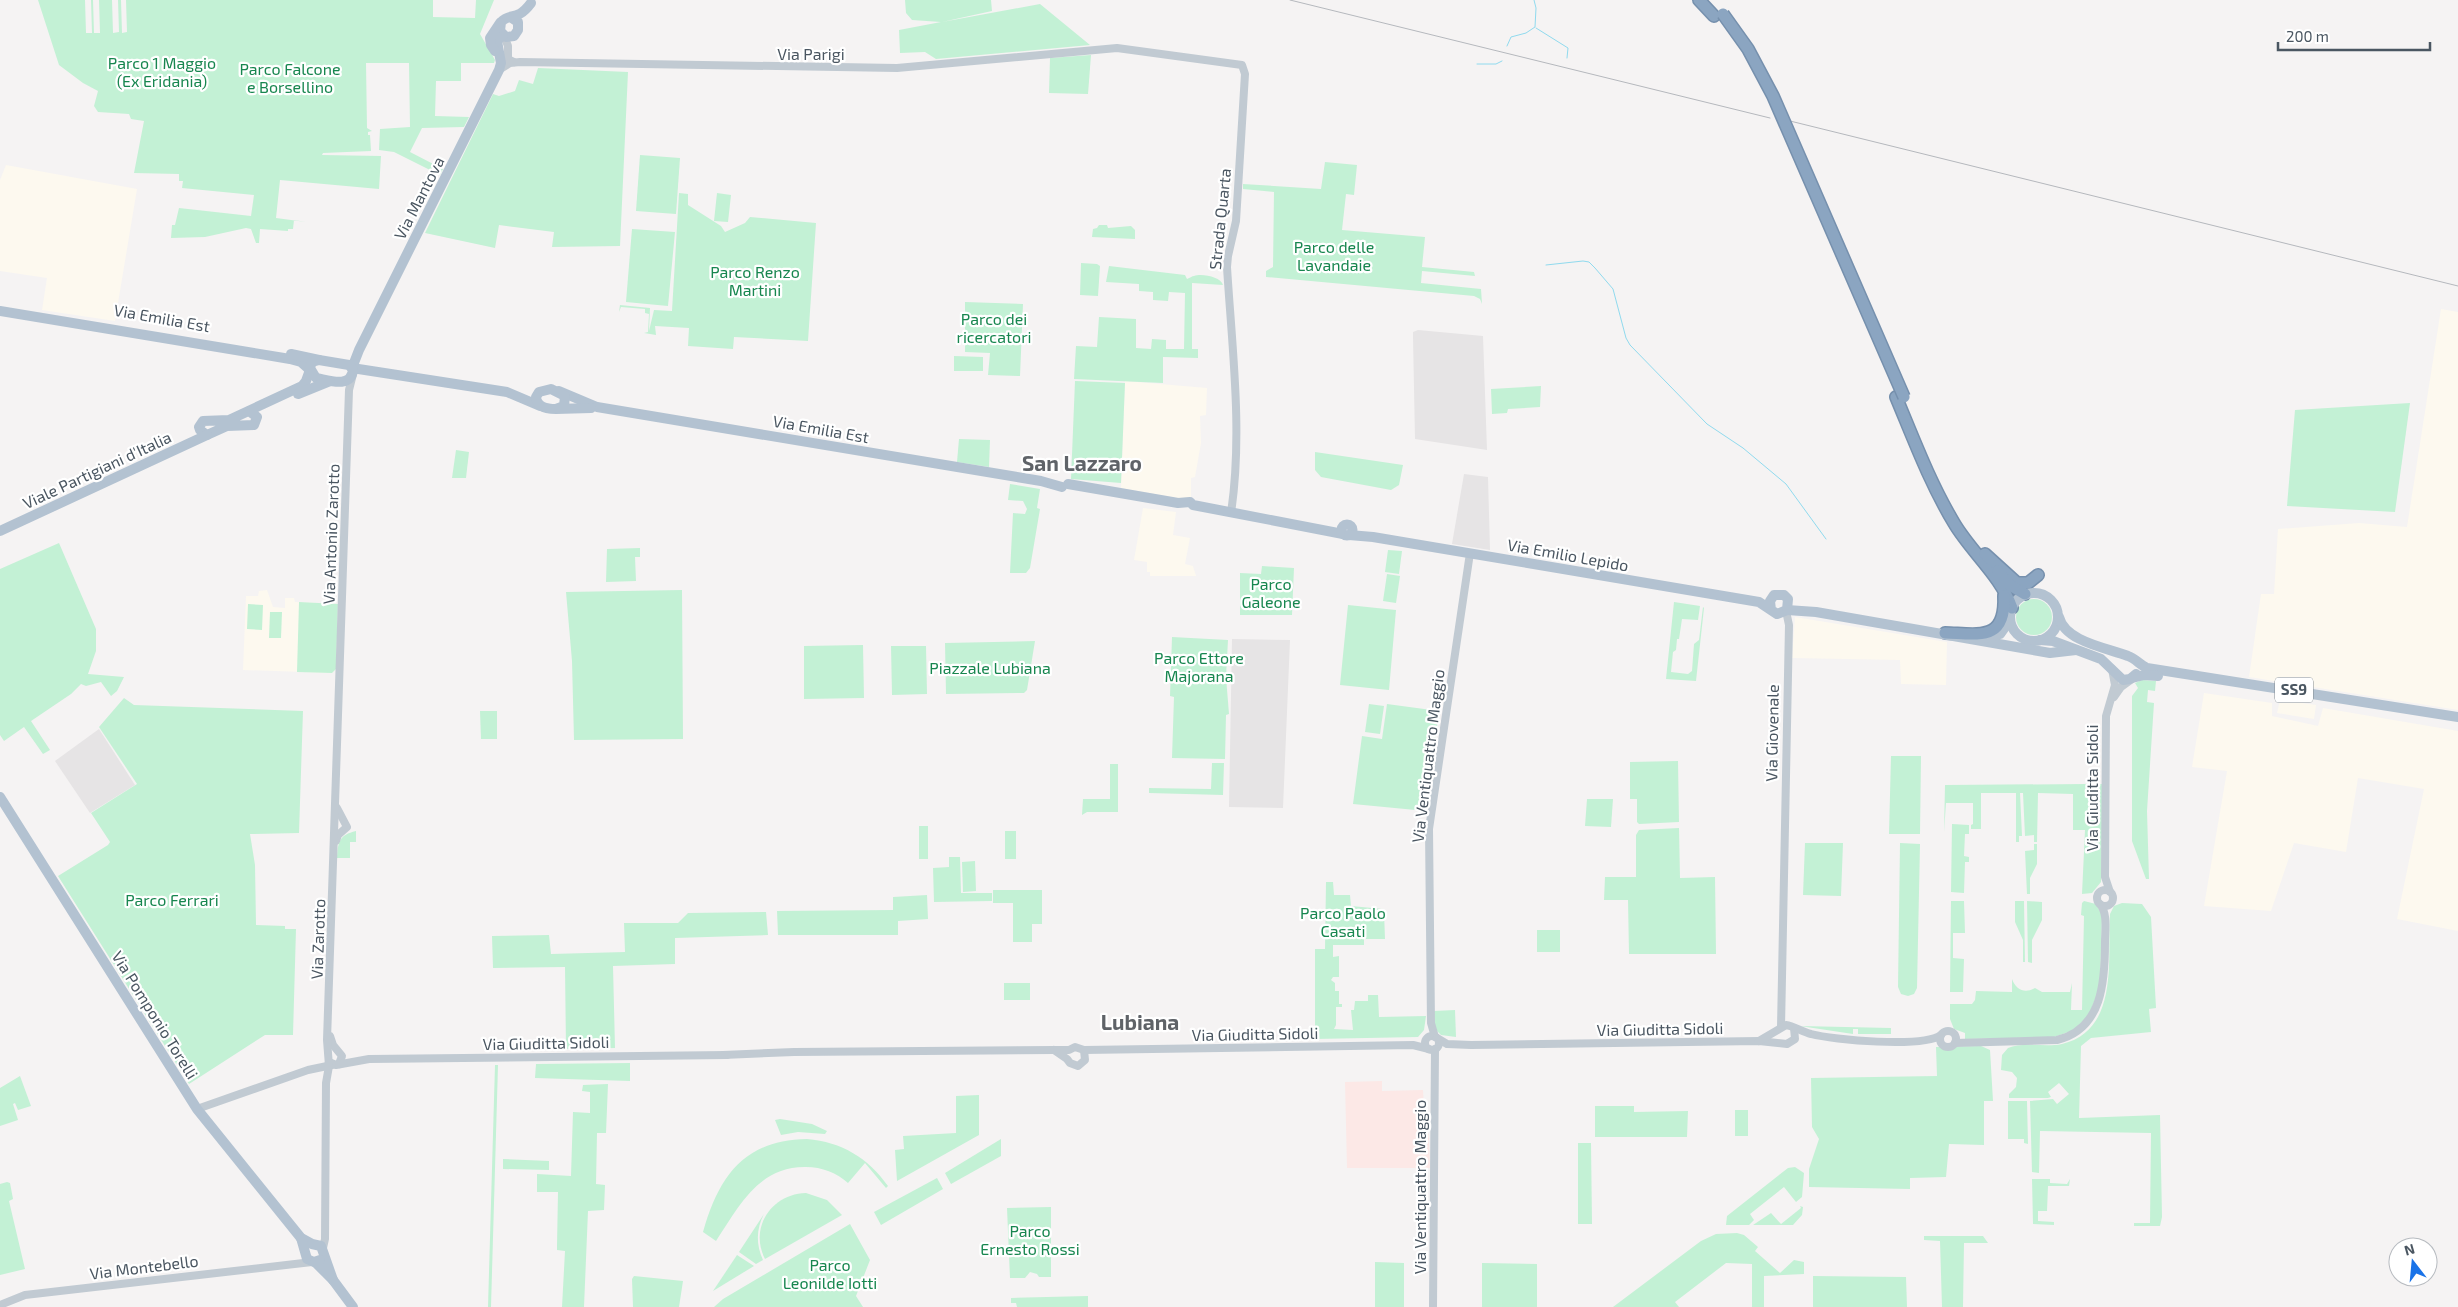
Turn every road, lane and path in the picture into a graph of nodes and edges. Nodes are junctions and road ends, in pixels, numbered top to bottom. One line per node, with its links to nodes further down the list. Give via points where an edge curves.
1 (1699, 0): 4 (highway)
2 (1709, 0): 4 (highway)
3 (531, 1): 5 (main road, via 522,14); 7 (main road, via 527,18)
4 (1718, 15): 25 (highway, via 1763,90)
5 (512, 18): 6 (main road); 7 (main road, via 518,22)
6 (500, 22): 8 (main road, Via Mantova); 10 (main road, Via Mantova, via 490,38 491,45)
7 (517, 33): 8 (main road, via 511,37); 10 (street)
8 (503, 36): 10 (main road, Via Mantova, via 496,41)
9 (1107, 49): 11 (street, Via Parigi, via 897,68); 32 (street, Strada Quarta, via 1219,61 1239,64 1245,69 1236,221 1227,267 1234,363 1235,461)
10 (504, 56): 11 (street); 12 (main road, Via Mantova)
11 (514, 62): 12 (street, Via Parigi)
12 (499, 70): 15 (main road, Via Mantova)
13 (0, 306): 16 (main road, Via Emilia Est)
14 (0, 311): 18 (main road, Via Emilia Est, via 290,358)
15 (359, 350): 17 (main road, Via Mantova); 19 (main road, via 361,362)
16 (319, 360): 17 (main road, Via Emilia Est); 18 (main road, via 312,362)
17 (350, 368): 19 (main road, Via Emilia Est); 20 (main road, via 347,381); 22 (street, Via Antonio Zarotto)
18 (310, 370): 20 (main road, Via Emilia Est, via 316,378); 29 (main road, Viale Partigiani d'Italia, via 304,385)
19 (373, 371): 24 (main road, Via Emilia Est)
20 (334, 381): 22 (street); 29 (main road, Viale Partigiani d'Italia)
21 (543, 389): 23 (main road, Via Emilia Est); 24 (main road, Via Emilia Est); 26 (main road, via 536,397)
22 (349, 390): 53 (street, Via Antonio Zarotto)
23 (559, 391): 27 (main road, Via Emilia Est); 28 (main road, via 566,402 562,408)
24 (507, 392): 26 (main road, Via Emilia Est)
25 (1900, 397): 36 (highway, via 1947,495); 38 (highway, via 1944,505)
26 (540, 406): 28 (main road, Via Emilia Est)
27 (597, 407): 28 (main road, Via Emilia Est); 32 (main road, Via Emilia Est)
28 (556, 409)
29 (253, 415): 30 (main road, Viale Partigiani d'Italia, via 225,421 203,420); 31 (main road, Viale Partigiani d'Italia, via 254,425 227,426)
30 (199, 427): 31 (main road); 33 (main road, Viale Partigiani d'Italia, via 195,434 184,440)
31 (207, 435): 34 (main road, Viale Partigiani d'Italia)
32 (1230, 513): 35 (main road, Via Emilio Lepido)
33 (0, 524)
34 (0, 531)
35 (1470, 554): 41 (main road, Via Emilio Lepido); 71 (street, Via Ventiquattro Maggio, via 1429,829)
36 (1985, 554): 37 (highway, via 2016,583 2029,583); 39 (highway, via 2008,582)
37 (2038, 574)
38 (2000, 585): 43 (highway); 45 (highway, via 2004,596 2003,612 1996,628 1984,634)
39 (2025, 594): 43 (main road, via 2017,600); 44 (main road, via 2039,593 2050,598)
40 (1771, 599): 41 (main road); 42 (main road, via 1769,604); 42 (main road, via 1781,594 1786,597)
41 (1758, 602): 42 (main road)
42 (1782, 609): 45 (main road, via 1797,608); 65 (street, Via Giovenale, via 1788,630)
43 (2011, 614): 46 (main road, via 2013,629); 47 (main road, via 2004,631 1997,636)
44 (2059, 617): 48 (main road, via 2052,634); 51 (main road, via 2063,627 2073,635)
45 (1945, 633): 47 (main road)
46 (2021, 638): 48 (main road); 49 (main road)
47 (1977, 639): 49 (main road)
48 (2039, 641): 50 (main road, via 2050,641)
49 (1993, 643): 50 (main road, via 2052,653)
50 (2076, 650): 52 (main road, via 2101,659)
51 (2134, 659): 54 (main road, via 2138,669); 56 (main road, SS9, via 2154,670)
52 (2111, 667): 54 (main road, via 2121,679); 55 (street, Via Giuditta Sidoli, via 2115,685)
53 (340, 678): 68 (street, Via Zarotto, via 338,827 334,850)
54 (2132, 678): 55 (street); 57 (main road, SS9, via 2158,676)
55 (2110, 700): 59 (street, Via Giuditta Sidoli, via 2106,716)
56 (2458, 717)
57 (2458, 724)
58 (0, 797): 86 (main road, Via Pomponio Torelli)
59 (2105, 877): 60 (street, Via Giuditta Sidoli); 61 (street, Via Giuditta Sidoli)
60 (2100, 892): 61 (street); 62 (street, via 2097,898)
61 (2110, 892): 63 (street, via 2114,898)
62 (2100, 904): 63 (street); 64 (street, Via Giuditta Sidoli)
63 (2111, 904): 64 (street, Via Giuditta Sidoli)
64 (2105, 919): 73 (street, Via Giuditta Sidoli, via 2103,988 2083,1027 2057,1040)
65 (1781, 1007): 66 (street); 67 (street, Via Giovenale)
66 (1793, 1027): 67 (street, Via Giuditta Sidoli); 69 (street, Via Giuditta Sidoli); 70 (street)
67 (1780, 1028): 74 (street, Via Giuditta Sidoli); 75 (street, via 1777,1034)
68 (329, 1029): 81 (street, Via Zarotto, via 333,1044); 85 (street, Via Zarotto)
69 (1809, 1034): 70 (street, Via Giuditta Sidoli); 72 (street, Via Giuditta Sidoli, via 1857,1041)
70 (1796, 1037): 75 (street, Via Giuditta Sidoli, via 1790,1043)
71 (1431, 1038): 76 (street, Via Giuditta Sidoli); 77 (street, Via Giuditta Sidoli, via 1447,1044); 78 (street, via 1425,1044); 78 (street, via 1438,1045)
72 (1941, 1039): 73 (street, Via Giuditta Sidoli, via 1949,1047); 73 (street, Via Giuditta Sidoli, via 1948,1030)
73 (1955, 1039)
74 (1759, 1041): 75 (street, Via Giuditta Sidoli); 77 (street, Via Giuditta Sidoli)
75 (1781, 1042)
76 (1412, 1045): 78 (street, Via Giuditta Sidoli); 82 (street, Via Giuditta Sidoli, via 1098,1050)
77 (1471, 1045): 78 (street, Via Giuditta Sidoli)
78 (1432, 1049): 90 (street, Via Ventiquattro Maggio)
79 (1054, 1050): 80 (street, Via Giuditta Sidoli); 83 (street, Via Giuditta Sidoli, via 840,1053 823,1056); 84 (street)
80 (1069, 1050): 82 (street, Via Giuditta Sidoli, via 1075,1047); 84 (street)
81 (340, 1052): 83 (street, Via Giuditta Sidoli); 85 (street, Via Zarotto, via 342,1058); 85 (street, via 332,1051)
82 (1085, 1053): 84 (street, Via Giuditta Sidoli, via 1084,1062 1078,1066 1070,1064)
83 (369, 1059): 85 (street, Via Giuditta Sidoli)
84 (1067, 1059)
85 (332, 1062): 86 (street, via 326,1060 308,1070); 87 (street, Via Zarotto, via 326,1081 324,1232)
86 (197, 1108): 87 (main road, Via Pomponio Torelli)
87 (314, 1252): 88 (street, Via Montebello, via 293,1263 25,1295); 89 (main road, Via Pomponio Torelli)
88 (0, 1305)
89 (353, 1307)
90 (1433, 1307)

